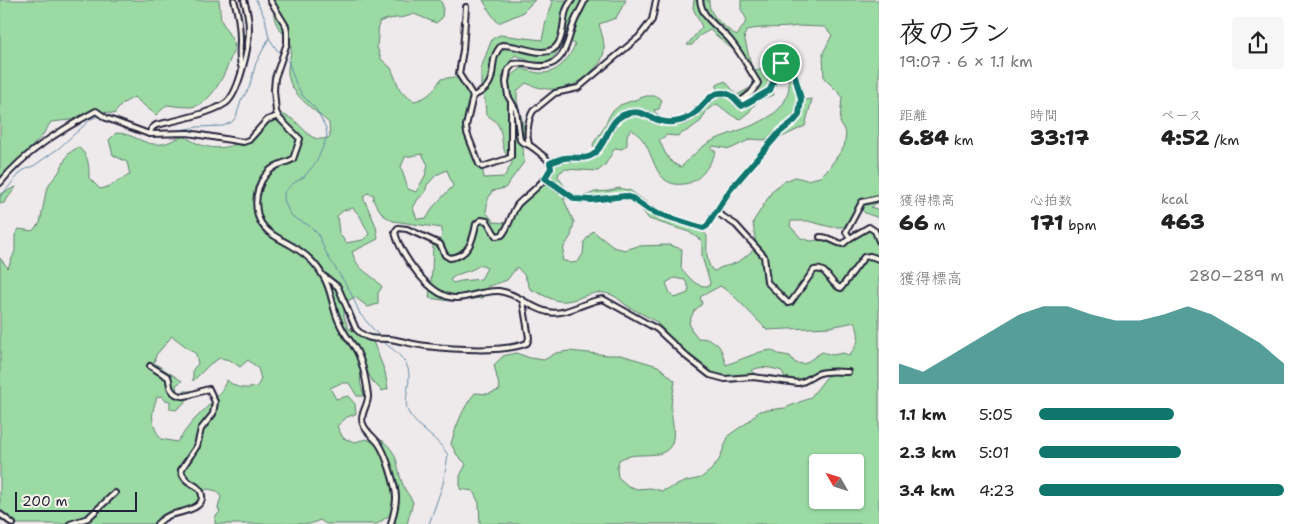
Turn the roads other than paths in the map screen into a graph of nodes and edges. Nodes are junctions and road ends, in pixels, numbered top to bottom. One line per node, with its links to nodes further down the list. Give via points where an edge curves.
1 (234, 0): 9 (street, via 238,10 238,60)
2 (244, 0): 9 (street, via 249,32)
3 (270, 0): 13 (street, via 286,26 287,42 275,78)
4 (572, 0): 10 (street, via 565,13 564,30 555,47 539,52 512,45 502,46 496,54 488,86 484,92)
5 (585, 0): 11 (street, via 561,56 546,66 516,63 508,70 506,82)
6 (656, 0): 15 (street, via 652,20 639,36 578,88 555,93 533,111 527,139)
7 (700, 0): 12 (street, via 707,18 730,40 758,83)
8 (466, 7): 10 (street, via 459,74)
9 (242, 68): 14 (street, via 227,102 156,125)
10 (473, 96): 11 (street, via 466,126 482,166 510,157)
11 (511, 101): 15 (street, via 516,110 520,140)
12 (738, 103): 16 (street, via 728,94 714,94 690,117 672,123 658,121 642,112 624,114 611,126 603,144 594,154); 20 (street, via 742,106 768,92 781,63 792,67 801,99 799,115 730,190)
13 (278, 116): 14 (street, via 268,120 250,140 243,142 188,133); 25 (street, via 300,139 294,159 269,171 264,177 257,191 258,216 269,232 297,248)
14 (149, 134): 18 (street, via 96,111 45,140 12,167)
15 (529, 144): 16 (street)
16 (550, 163): 17 (street, via 551,168)
17 (545, 178): 20 (street, via 575,199 625,196 649,210 703,228); 26 (street, via 515,209 509,228 502,235 493,233 484,220 476,222 470,245 456,257 448,258 440,244 407,229 398,228 395,232 406,257 439,294 456,298 498,291)
18 (0, 183)
19 (879, 198): 22 (street, via 862,202 846,232)
20 (716, 212): 24 (street, via 736,225 764,256 767,282 788,302 814,270 825,272 832,283 841,288 864,257)
21 (820, 237): 22 (street, via 826,236 839,244)
22 (850, 238): 23 (street, via 869,228 875,231)
23 (879, 241)
24 (879, 259)
25 (324, 276): 26 (street, via 338,286 361,334 378,340 394,339 426,346 468,349 527,343 523,302); 34 (street, via 340,325 355,348 363,371 369,398 362,422 380,445 395,491)
26 (519, 298): 28 (street, via 553,312 563,312 603,299 656,329 710,375 718,377 753,377 798,383 826,372)
27 (150, 366): 33 (street, via 168,377 172,390 179,396 184,398 209,389 215,402 213,414 202,429 197,446 180,470 183,477 200,490 201,500 196,507 169,515)
28 (848, 372)
29 (116, 493): 32 (street, via 88,518)
30 (0, 514): 31 (street)
31 (13, 524)
32 (70, 524)
33 (157, 524)
34 (391, 524)

